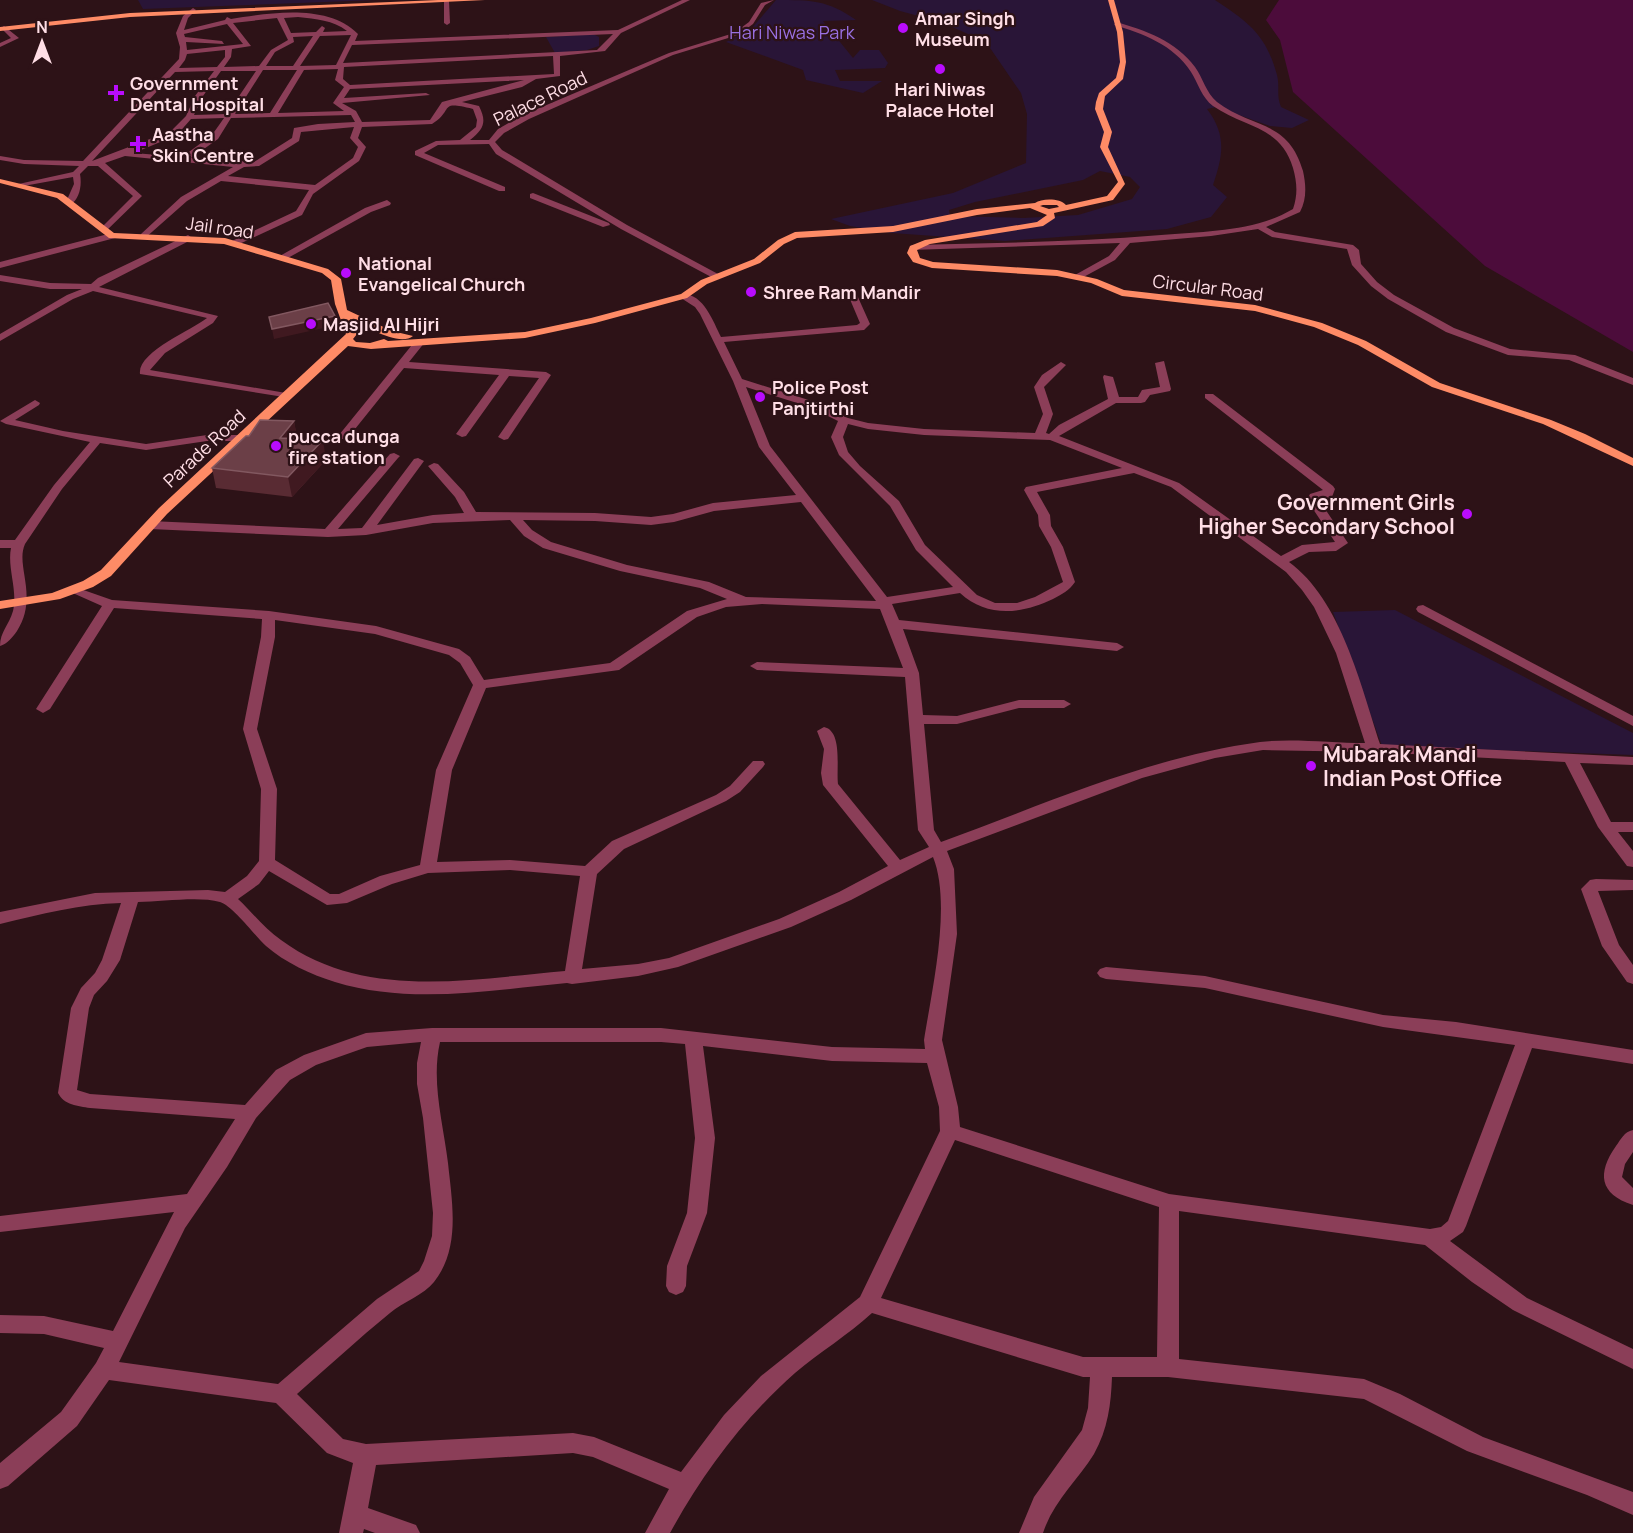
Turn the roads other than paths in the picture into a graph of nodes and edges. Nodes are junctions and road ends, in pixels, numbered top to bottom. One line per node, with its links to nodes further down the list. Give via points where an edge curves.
1 (433, 0): 7 (main road)
2 (482, 0): 6 (main road)
3 (687, 0): 22 (street)
4 (771, 0): 62 (street, Palace Road, via 736,34 671,54 536,113 501,131)
5 (1111, 0): 15 (main road)
6 (446, 1): 7 (main road); 14 (street)
7 (394, 3): 8 (main road)
8 (205, 10): 9 (main road); 12 (street)
9 (191, 11): 12 (street); 20 (main road, via 90,16)
10 (279, 15): 11 (street); 13 (street); 17 (street)
11 (227, 19): 26 (street); 32 (street, via 249,45)
12 (182, 22): 26 (street)
13 (327, 22): 19 (street); 23 (street, via 344,23); 24 (street)
14 (447, 22)
15 (1116, 24): 78 (main road, via 1123,62 1119,79 1102,95 1099,106 1108,132 1104,147 1122,182 1105,200); 80 (street, via 1146,33 1172,50 1193,69 1206,96 1215,104 1286,143 1301,182 1300,203 1290,214)
16 (506, 25): 27 (street)
17 (285, 26): 18 (street); 25 (street)
18 (295, 26)
19 (305, 26)
20 (1, 28): 31 (street, via 16,38)
21 (457, 28): 29 (street)
22 (619, 32): 27 (street); 33 (street, via 601,51)
23 (354, 33): 24 (street); 30 (street)
24 (318, 34): 25 (street); 40 (street)
25 (291, 35): 41 (street, via 292,41 273,51)
26 (180, 36): 32 (street, via 214,41); 34 (street)
27 (506, 37): 29 (street); 36 (street)
28 (407, 38): 29 (street); 30 (street); 38 (street)
29 (456, 39): 37 (street)
30 (352, 43): 39 (street)
31 (0, 45)
32 (229, 49): 34 (street); 35 (street)
33 (556, 55): 36 (street); 44 (street, via 558,76)
34 (183, 56): 35 (street); 42 (street)
35 (228, 57): 43 (street)
36 (504, 57): 37 (street); 45 (street)
37 (451, 60): 38 (street); 47 (street)
38 (400, 62): 39 (street); 49 (street)
39 (340, 66): 40 (street); 50 (street, via 339,80)
40 (298, 68): 41 (street); 57 (street)
41 (263, 69): 43 (street); 59 (street)
42 (173, 70): 43 (street); 66 (street)
43 (219, 70): 58 (street)
44 (535, 77): 45 (street); 52 (street, via 519,85)
45 (503, 79): 46 (street)
46 (473, 80): 47 (street); 52 (street)
47 (450, 82): 48 (street)
48 (422, 83): 49 (street); 51 (street)
49 (392, 85): 50 (street)
50 (348, 87): 53 (street)
51 (426, 95): 53 (street); 55 (street)
52 (473, 95): 54 (street)
53 (338, 101): 56 (street, via 338,105)
54 (450, 102): 55 (street); 61 (street, via 476,108 482,120 481,127)
55 (439, 108): 60 (street, via 432,122)
56 (353, 113): 57 (street); 60 (street)
57 (272, 116): 59 (street)
58 (189, 117): 59 (street); 63 (street, via 174,133)
59 (229, 117): 65 (street, via 215,137)
60 (360, 125): 68 (street, via 297,130 296,139 256,164); 73 (street, via 354,138 362,147 359,155)
61 (464, 142): 62 (street); 74 (street, via 436,143 418,153)
62 (491, 142): 81 (street, Palace Road, via 499,152)
63 (124, 154): 65 (street); 67 (street)
64 (0, 158): 66 (street)
65 (184, 159): 68 (street)
66 (84, 164): 67 (street); 69 (street)
67 (101, 164): 82 (street, via 138,196)
68 (242, 165): 70 (street)
69 (76, 174): 72 (street); 76 (street, via 78,184)
70 (220, 178): 73 (street); 83 (street, via 184,199)
71 (0, 181): 72 (main road)
72 (18, 185): 76 (main road, via 47,191)
73 (315, 188): 86 (street, via 298,213)
74 (502, 189)
75 (534, 196): 81 (street, via 612,227)
76 (70, 202): 82 (main road)
77 (387, 203): 88 (street)
78 (1062, 205): 79 (main road); 79 (main road, via 1047,201)
79 (1041, 209): 87 (main road, via 1052,216 1040,225 964,234); 90 (main road, via 955,217 893,230 795,235 756,261)
80 (1257, 225): 85 (street, via 1219,233); 111 (street, via 1272,234 1350,247 1357,265 1374,284 1457,333 1508,352 1570,357)
81 (629, 229): 90 (street, Palace Road)
82 (108, 233): 83 (main road, Jail road); 89 (street)
83 (144, 236): 84 (main road, Jail road)
84 (188, 238): 86 (main road, Jail road); 93 (street)
85 (1127, 240): 87 (street); 91 (street, via 1112,258)
86 (235, 243): 88 (main road, Jail road)
87 (913, 248): 91 (main road, Circular Road, via 913,257 932,265)
88 (284, 257): 96 (main road, Jail road, via 333,275)
89 (0, 265)
90 (715, 276): 94 (main road)
91 (1078, 277): 126 (main road, Circular Road, via 1122,292 1238,305 1317,324 1362,343 1436,385 1547,422)
92 (0, 278): 93 (street, via 50,286)
93 (92, 287): 98 (street); 112 (street, via 213,316 167,347 147,364 144,372)
94 (684, 296): 100 (main road, via 558,330 487,339); 101 (street, via 699,305)
95 (854, 297): 101 (street, via 864,324 860,328)
96 (344, 312): 97 (main road); 99 (main road)
97 (385, 332): 99 (main road, via 362,330); 100 (main road); 103 (main road, via 387,341)
98 (0, 338)
99 (349, 338): 103 (main road, via 353,345); 104 (main road)
100 (441, 339): 102 (main road)
101 (716, 340): 110 (street)
102 (420, 342): 103 (main road); 106 (street)
103 (374, 345): 104 (main road)
104 (327, 362): 112 (main road, Parade Road)
105 (1160, 363): 114 (street, via 1166,389 1146,392 1141,400)
106 (405, 364): 108 (street); 120 (street)
107 (1060, 365): 119 (street, via 1039,387 1048,414)
108 (507, 371): 118 (street); 121 (street, via 546,377)
109 (1108, 377): 114 (street)
110 (738, 381): 117 (street, via 814,405); 129 (street, via 765,447)
111 (1633, 382)
112 (286, 396): 122 (main road, Parade Road)
113 (1209, 396): 137 (street, via 1329,489 1328,494 1313,500 1342,543 1336,547 1306,548)
114 (1114, 400): 119 (street, via 1094,414)
115 (35, 403): 116 (street)
116 (3, 420): 123 (street)
117 (844, 420): 119 (street, via 924,432); 139 (street, via 837,437 843,453 890,499 920,547)
118 (462, 434)
119 (1046, 436): 128 (street)
120 (343, 437)
121 (504, 437)
122 (240, 438): 123 (street, via 207,438 146,447); 132 (main road, Parade Road)
123 (97, 440): 136 (street)
124 (394, 456): 134 (street)
125 (418, 461): 133 (street)
126 (1633, 463)
127 (434, 466): 130 (street, via 460,495)
128 (1132, 470): 137 (street, via 1174,485); 139 (street, via 1030,490 1067,572 1069,582 1063,589 1041,602 1007,608 980,602)
129 (804, 498): 131 (street, via 712,507 665,520); 143 (street)
130 (472, 516): 131 (street); 133 (street)
131 (514, 517): 142 (street, via 547,546 704,585)
132 (150, 525): 134 (street); 138 (main road, Parade Road)
133 (366, 531): 134 (street)
134 (328, 533)
135 (0, 544): 136 (street)
136 (19, 544): 141 (street, via 16,550)
137 (1281, 562): 159 (street, via 1306,586 1343,654)
138 (112, 565): 140 (main road, Parade Road, via 100,578); 141 (main road, Parade Road)
139 (963, 589): 143 (street)
140 (72, 591): 141 (main road, Parade Road); 144 (street)
141 (21, 601): 145 (main road, Parade Road); 149 (street, via 18,620)
142 (742, 601): 143 (street); 153 (street, via 692,614 614,667)
143 (884, 603): 148 (street)
144 (110, 604): 147 (street); 155 (street)
145 (0, 605)
146 (1423, 609): 157 (street)
147 (269, 615): 153 (street, via 376,630 434,644 465,660); 166 (street, via 250,729 269,789)
148 (894, 624): 150 (street); 152 (street)
149 (0, 642)
150 (1117, 647)
151 (757, 666): 152 (street)
152 (912, 673): 156 (street)
153 (480, 685): 169 (street, via 444,770)
154 (1064, 704): 156 (street, via 1019,704 957,720)
155 (43, 710)
156 (917, 719): 165 (street, via 926,830)
157 (1633, 722)
158 (824, 731): 168 (street, via 831,749 831,785)
159 (1374, 748): 160 (street); 165 (street, via 1283,744 1214,754 1137,775)
160 (1571, 760): 161 (street); 164 (street)
161 (1633, 761)
162 (758, 764): 170 (street, via 721,798 618,844)
163 (1633, 826): 164 (street)
164 (1606, 827): 167 (street)
165 (938, 849): 168 (street); 181 (street, via 945,869 949,934 934,1025)
166 (267, 862): 169 (street, via 327,900 341,899); 173 (street, via 253,880)
167 (1633, 862)
168 (896, 866): 176 (street, via 816,910 672,963)
169 (428, 868): 170 (street, via 510,866)
170 (589, 872): 176 (street)
171 (1633, 885): 177 (street, via 1596,884 1589,889 1611,946)
172 (132, 896): 173 (street); 174 (street, via 63,903); 183 (street, via 111,960 80,1008 67,1093 90,1101)
173 (228, 898): 176 (street, via 274,944 339,977 430,989)
174 (0, 918)
175 (1106, 973): 180 (street, via 1205,982 1383,1021)
176 (572, 978)
177 (1633, 978)
178 (432, 1035): 179 (street); 183 (street, via 366,1040 310,1060 283,1075); 199 (street, via 426,1084 434,1118 443,1213 442,1236 434,1263 426,1276 384,1305)
179 (693, 1038): 181 (street, via 832,1054); 191 (street, via 705,1138 697,1213 677,1266)
180 (1526, 1040): 182 (street); 190 (street, via 1456,1226 1446,1234)
181 (934, 1056): 184 (street, via 947,1093)
182 (1633, 1057)
183 (249, 1113): 187 (street)
184 (950, 1131): 188 (street); 192 (street)
185 (1633, 1137): 186 (street, via 1615,1164 1611,1180 1614,1187)
186 (1633, 1197)
187 (191, 1202): 189 (street); 194 (street)
188 (1169, 1202): 190 (street); 196 (street)
189 (0, 1224)
190 (1430, 1237): 195 (street, via 1520,1304)
191 (676, 1286)
192 (868, 1303): 197 (street, via 1066,1364); 202 (street, via 763,1388)
193 (0, 1324): 194 (street, via 44,1325)
194 (120, 1342): 198 (street)
195 (1633, 1359)
196 (1168, 1367): 197 (street); 203 (street, via 1364,1389 1383,1395 1475,1444)
197 (1102, 1368): 207 (street, via 1093,1432 1044,1498)
198 (104, 1370): 199 (street); 201 (street, via 57,1432)
199 (282, 1394): 200 (street, via 335,1446)
200 (366, 1455): 202 (street, via 573,1443 594,1447); 204 (street)
201 (0, 1478)
202 (683, 1484): 206 (street)
203 (1633, 1504)
204 (353, 1524): 205 (street)
205 (408, 1533)
206 (657, 1533)
207 (1031, 1533)

